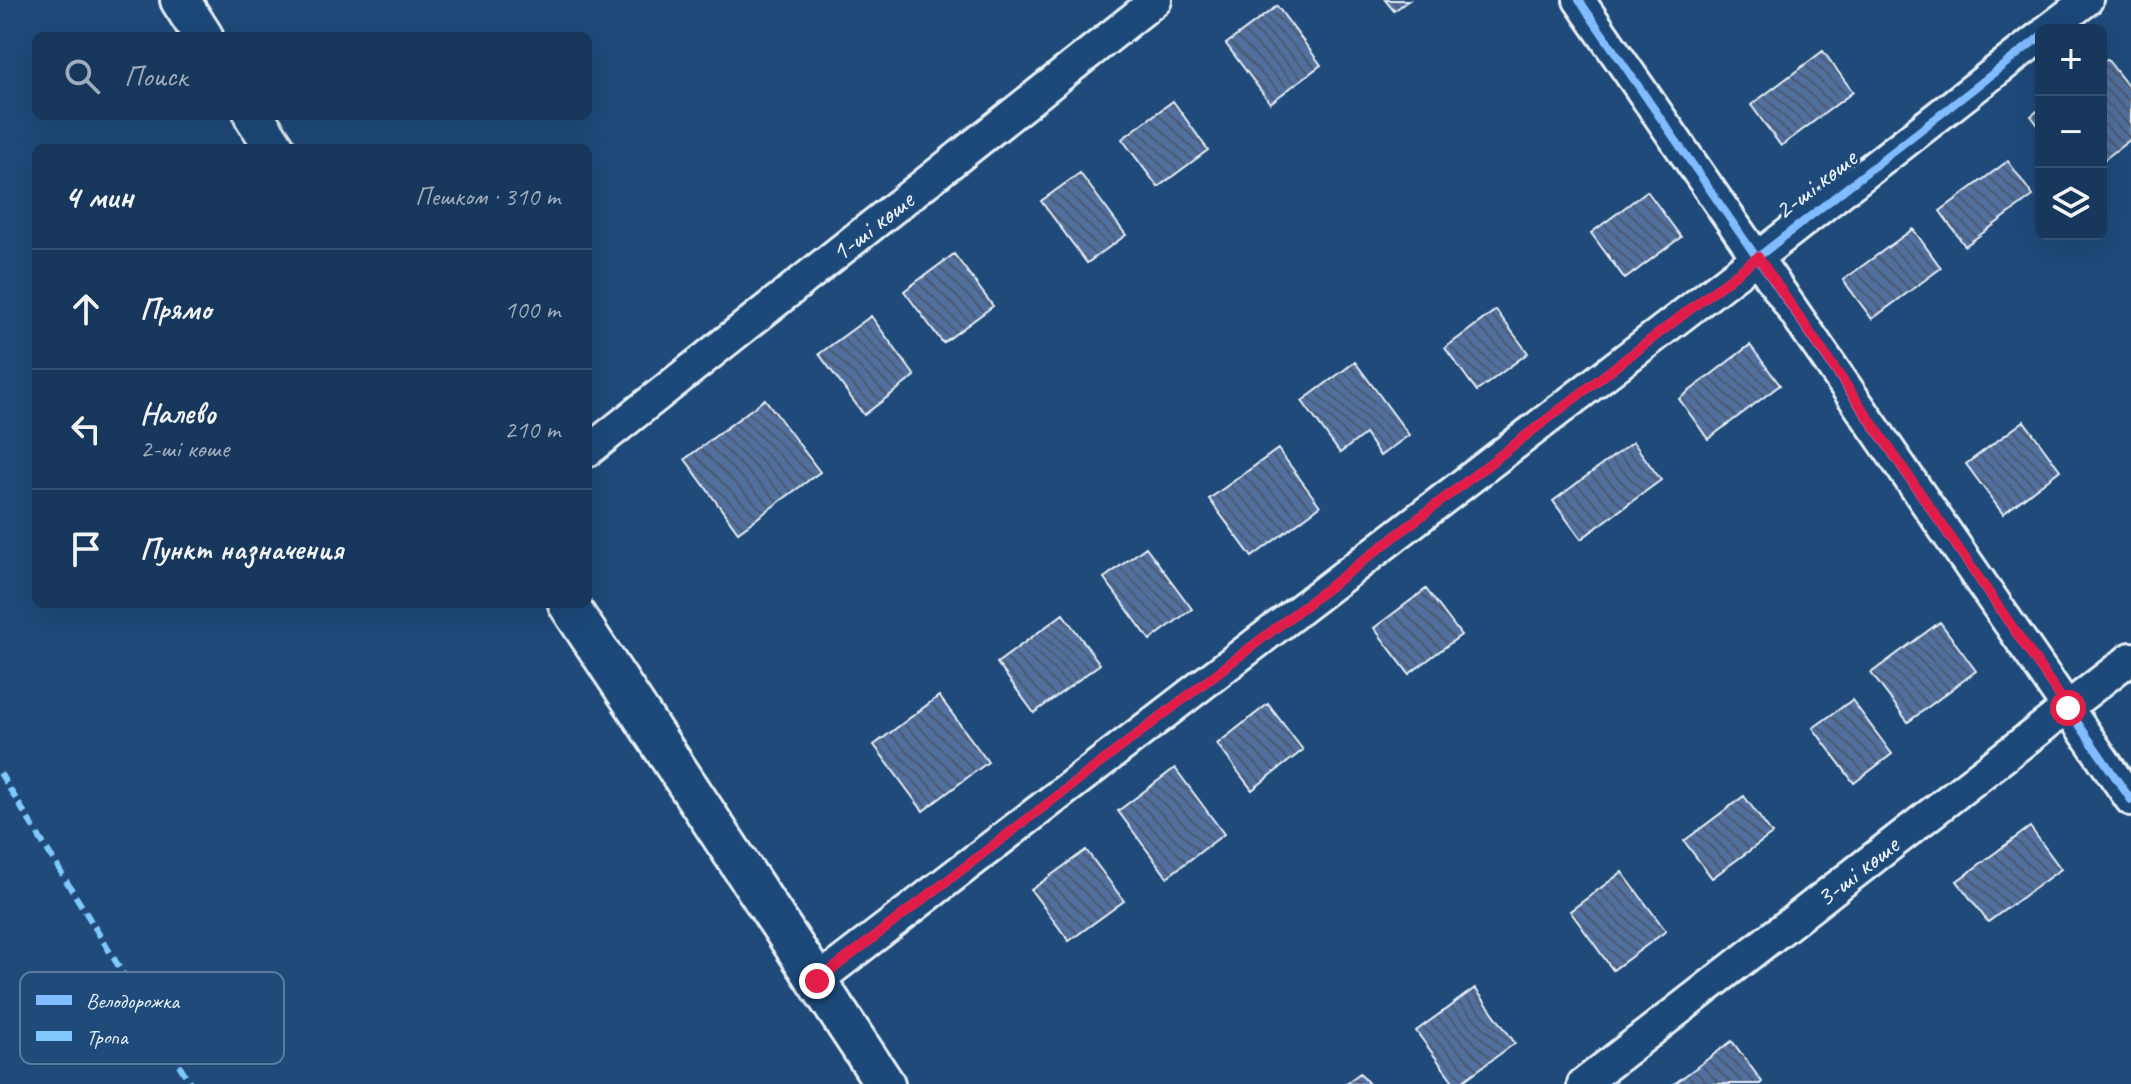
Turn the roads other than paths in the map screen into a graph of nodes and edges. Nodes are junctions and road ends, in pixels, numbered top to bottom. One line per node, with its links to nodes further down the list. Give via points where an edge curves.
1 (180, 0): 6 (street)
2 (1156, 0): 11 (street, 1-ші көше)
3 (1579, 0): 10 (street)
4 (2087, 0): 5 (street)
5 (2056, 24)
6 (200, 32)
7 (2035, 41): 10 (street, 2-ші көше)
8 (257, 120): 9 (street)
9 (272, 144)
10 (1758, 257): 14 (street); 16 (street, 2-ші көше)
11 (592, 448)
12 (571, 608): 16 (street)
13 (2131, 658): 14 (street, 3-ші көше)
14 (2068, 708): 15 (street); 18 (street, 3-ші көше)
15 (2131, 800)
16 (817, 981): 17 (street)
17 (885, 1084)
18 (1583, 1084)

